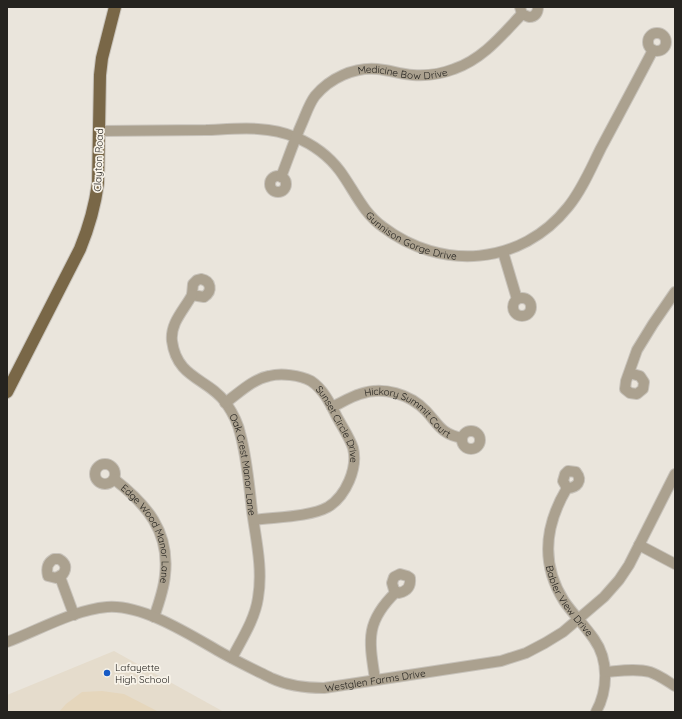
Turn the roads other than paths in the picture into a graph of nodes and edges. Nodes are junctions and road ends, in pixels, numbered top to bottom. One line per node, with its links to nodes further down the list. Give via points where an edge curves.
1 (116, 7): 5 (main road, Clayton Road, via 102,58)
2 (538, 7): 3 (street, via 537,13 532,17 526,17)
3 (521, 11): 6 (street, Medicine Bow Drive, via 489,48 463,66 435,74 420,75 361,69 337,78 315,97)
4 (653, 50): 8 (street, Gunnison Gorge Drive, via 574,200 559,218 542,232)
5 (99, 131): 6 (street, Gunnison Gorge Drive, via 251,129); 13 (main road, Clayton Road, via 98,183 88,230)
6 (296, 137): 7 (street, Medicine Bow Drive); 8 (street, Gunnison Gorge Drive, via 311,144 332,162 370,216 398,237 429,251 446,255 470,257)
7 (281, 177)
8 (503, 252): 11 (street)
9 (675, 292): 12 (street, via 637,350)
10 (192, 296): 14 (street, Oak Crest Manor Lane, via 176,319 172,340 175,353 185,370)
11 (517, 299)
12 (628, 377)
13 (7, 392)
14 (225, 402): 15 (street, Sunset Circle Drive, via 257,380 280,375 294,376 312,382); 20 (street, Oak Crest Manor Lane, via 240,432)
15 (332, 407): 16 (street, Hickory Summit Court, via 372,391 400,394 413,400 446,432); 20 (street, Sunset Circle Drive, via 353,448 352,474 346,487 329,506 315,513)
16 (462, 438)
17 (675, 474): 21 (street, Westglen Farms Drive)
18 (114, 478): 26 (street, Edge Wood Manor Lane, via 148,510 161,536 166,562 165,576)
19 (567, 488): 27 (street, Babler View Drive, via 552,520 548,534 548,550 555,582 564,601)
20 (254, 520): 29 (street, Oak Crest Manor Lane, via 260,570 258,599 248,628)
21 (639, 545): 22 (street); 27 (street, Westglen Farms Drive, via 619,580 604,597)
22 (675, 564)
23 (60, 576): 25 (street)
24 (396, 592): 31 (street, via 375,617 371,630 370,645)
25 (74, 615): 26 (street, Westglen Farms Drive, via 90,610 121,607); 28 (street, Westglen Farms Drive)
26 (154, 617): 29 (street, Westglen Farms Drive)
27 (578, 618): 30 (street, Babler View Drive, via 596,641); 31 (street, Westglen Farms Drive, via 563,632 545,643 507,659 475,666)
28 (7, 642)
29 (232, 658): 31 (street, Westglen Farms Drive, via 282,684 324,688)
30 (606, 672): 32 (street, via 649,672); 33 (street, Babler View Drive, via 604,691)
31 (375, 679)
32 (675, 686)
33 (596, 712)

